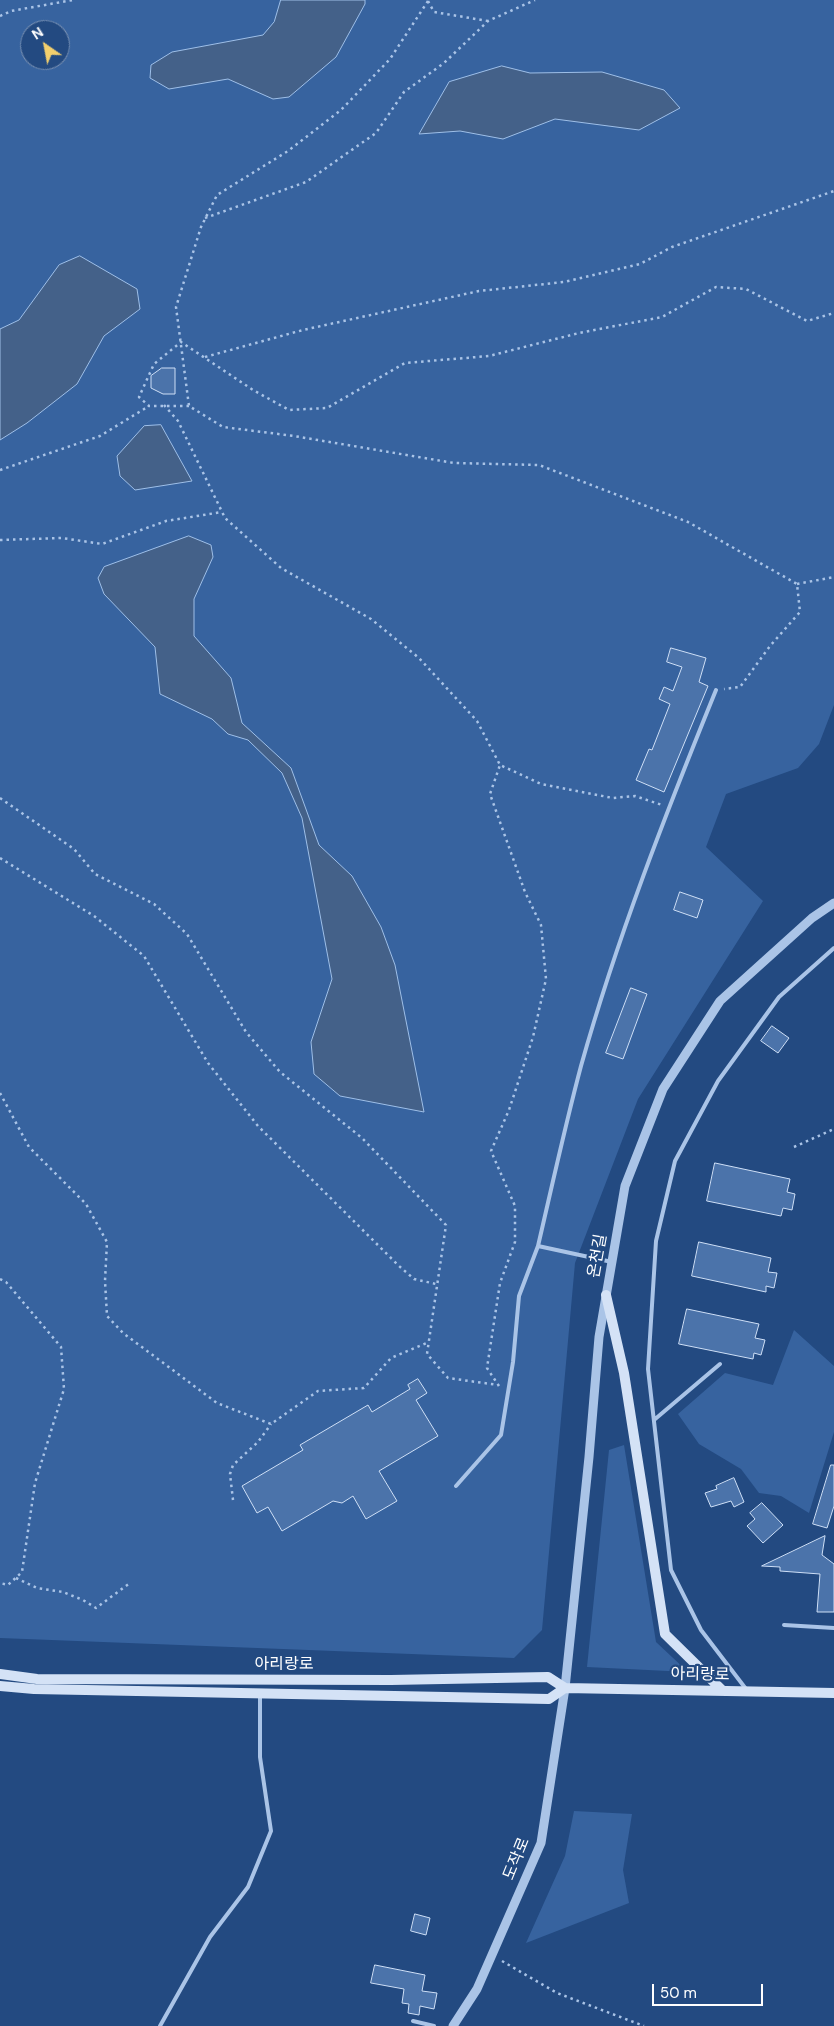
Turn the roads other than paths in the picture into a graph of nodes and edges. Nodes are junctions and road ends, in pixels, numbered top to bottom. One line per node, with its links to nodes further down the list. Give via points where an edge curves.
1 (716, 690): 4 (lane, via 629,917 582,1065)
2 (834, 903): 5 (street, 온천길, via 812,918 720,1001 664,1089 625,1186)
3 (834, 948): 8 (lane, via 779,997 718,1081 675,1161 656,1242 648,1369)
4 (538, 1246): 5 (lane); 9 (lane, via 519,1296 501,1435)
5 (612, 1262): 6 (street, 온천길)
6 (606, 1295): 14 (street, 온천길, via 599,1337); 15 (main road, via 624,1372 665,1634)
7 (720, 1364): 8 (lane)
8 (654, 1420): 16 (lane, via 671,1570 701,1630)
9 (456, 1486)
10 (784, 1625): 11 (lane)
11 (834, 1628)
12 (0, 1674): 14 (main road, 아리랑로, via 37,1679 548,1677)
13 (0, 1686): 18 (main road, 아리랑로)
14 (565, 1688): 15 (main road, 아리랑로); 18 (main road, 아리랑로, via 550,1699); 22 (street, 도작로, via 541,1843 477,1989)
15 (723, 1691): 16 (main road, 아리랑로)
16 (747, 1691): 17 (main road, 아리랑로)
17 (834, 1693)
18 (260, 1694): 20 (lane, via 260,1757 271,1831 248,1887 210,1937)
19 (413, 2021): 21 (lane)
20 (160, 2026)
21 (434, 2026)
22 (454, 2026)

